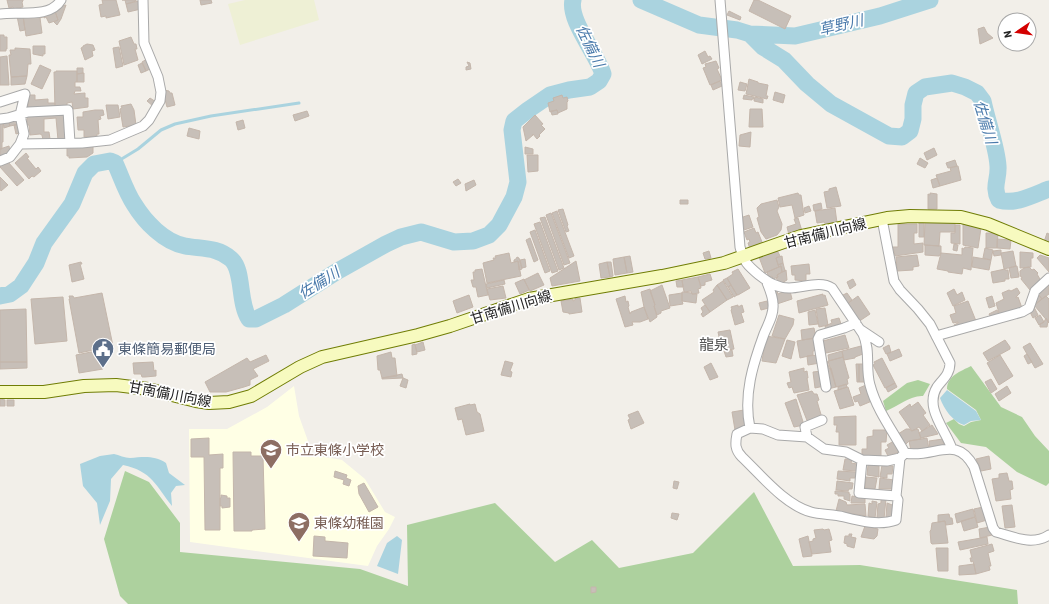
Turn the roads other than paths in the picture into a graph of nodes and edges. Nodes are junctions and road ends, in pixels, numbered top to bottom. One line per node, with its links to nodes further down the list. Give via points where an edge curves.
1 (61, 0): 4 (street, via 56,6 42,12)
2 (143, 0): 8 (street, via 144,43 158,77 160,101 143,126 110,140)
3 (720, 0): 13 (street, via 740,247)
4 (0, 14)
5 (0, 102): 6 (street, via 25,94)
6 (20, 115): 7 (street); 8 (street, via 28,112 68,110); 9 (street, via 24,134)
7 (0, 119)
8 (70, 143): 9 (street)
9 (20, 144): 10 (street, via 10,157)
10 (0, 161)
11 (882, 219): 12 (main road, 甘南備川向線, via 910,216 961,217 988,224); 13 (main road, 甘南備川向線, via 802,236); 17 (street, via 894,281 930,324)
12 (1049, 249)
13 (743, 257): 15 (street, via 749,267); 20 (main road, 甘南備川向線, via 700,269 535,298 418,335 322,357 252,396 229,402 196,402 148,389 116,385 84,386 44,392)
14 (1049, 278): 17 (street, via 1036,291 1029,308 1022,312)
15 (766, 280): 16 (street, via 784,288 819,284 828,286); 22 (street, via 773,305 772,316 752,367 747,403)
16 (858, 326): 18 (street); 19 (street, via 820,335 818,339); 25 (street, via 866,340 870,384 874,397)
17 (936, 336): 24 (street, via 950,363 950,369 934,393 935,414)
18 (879, 342)
19 (826, 387)
20 (0, 392)
21 (822, 420): 23 (street, via 805,427)
22 (750, 428): 23 (street, via 763,429 788,437); 27 (street, via 737,434 736,451 792,504 811,512 882,523 896,520)
23 (807, 437): 26 (street, via 824,449 846,452)
24 (952, 449): 25 (street); 28 (street, via 964,453 972,463 996,532 1032,541)
25 (902, 456): 26 (street, via 887,461); 27 (street)
26 (862, 460): 27 (street, via 859,493)
27 (896, 496)
28 (1049, 535)

